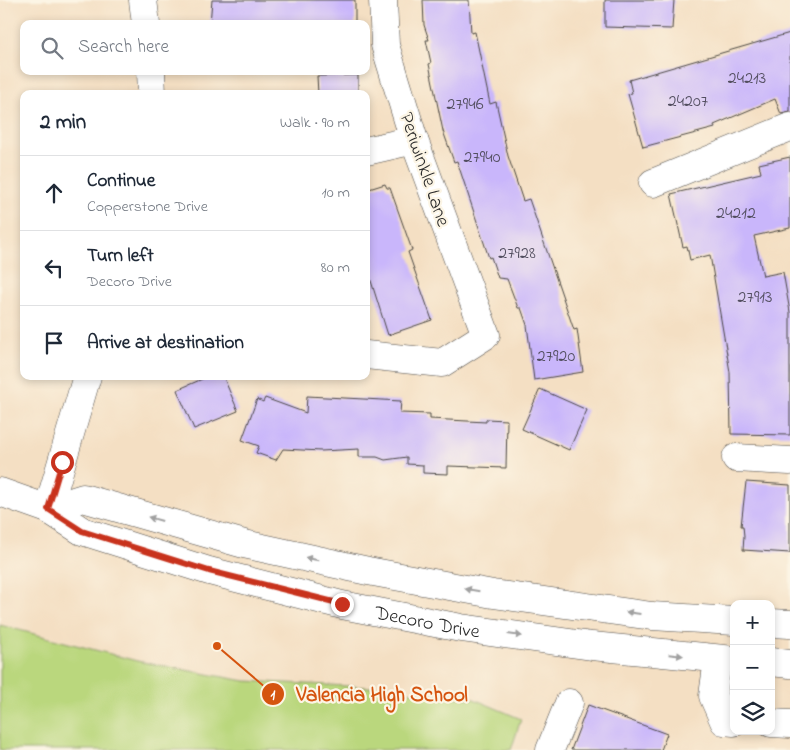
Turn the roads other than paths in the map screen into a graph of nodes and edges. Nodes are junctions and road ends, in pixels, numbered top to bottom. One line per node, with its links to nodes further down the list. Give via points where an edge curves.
1 (143, 0): 3 (main road)
2 (384, 0): 7 (main road, Periwinkle Lane, via 385,45)
3 (146, 20)
4 (151, 75): 5 (main road)
5 (152, 90)
6 (790, 127): 9 (main road)
7 (414, 140): 8 (main road); 10 (main road, Periwinkle Lane, via 486,335 442,363)
8 (370, 150)
9 (653, 183)
10 (370, 355)
11 (85, 380): 15 (main road)
12 (736, 458): 13 (main road)
13 (790, 461)
14 (0, 492): 15 (main road, Decoro Drive)
15 (48, 509): 16 (main road, Decoro Drive, one-way to 15, via 652,616 493,594 377,573 244,544 83,498); 19 (main road, Decoro Drive, one-way to 19, via 82,531 209,571 342,604 460,628 592,646)
16 (730, 621)
17 (775, 623): 18 (main road)
18 (790, 624)
19 (726, 659): 23 (main road, via 713,696 724,721)
20 (775, 662): 21 (main road)
21 (790, 664)
22 (569, 703): 26 (main road)
23 (730, 722)
24 (775, 723): 25 (main road)
25 (790, 724)
26 (550, 750)

